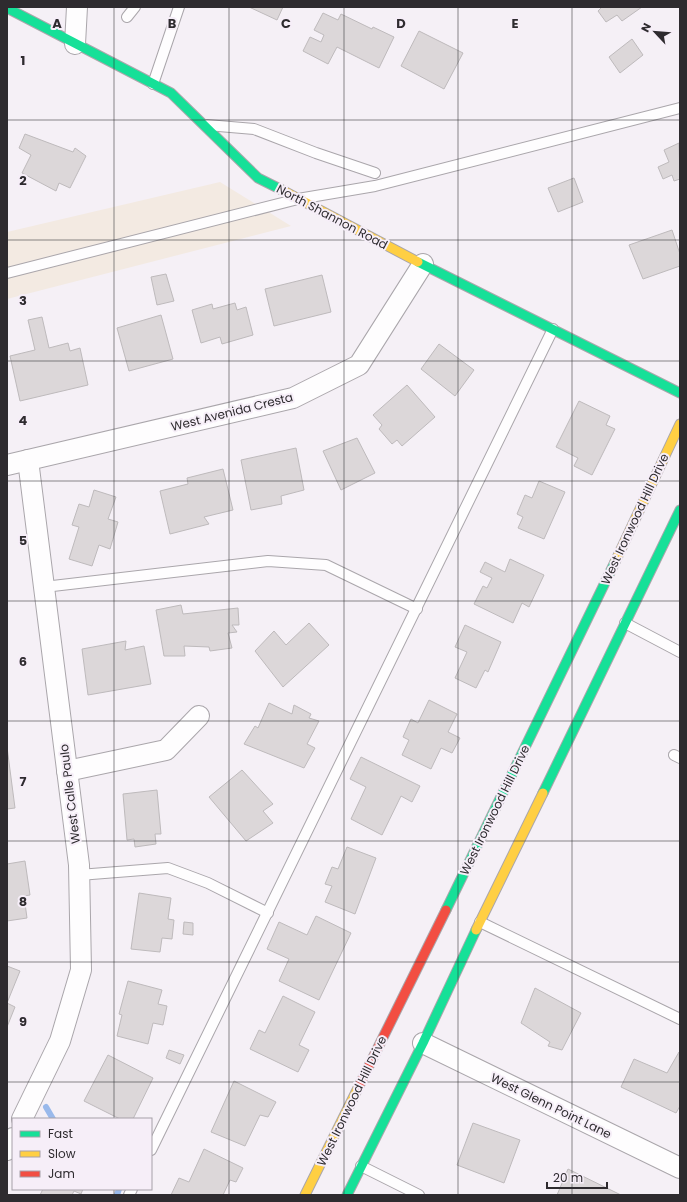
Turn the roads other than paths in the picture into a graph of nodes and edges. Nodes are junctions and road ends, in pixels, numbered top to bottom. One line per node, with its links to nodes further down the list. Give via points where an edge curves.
1 (77, 7): 6 (street)
2 (135, 7): 5 (lane)
3 (179, 7): 7 (lane)
4 (9, 8): 6 (street, North Shannon Road)
5 (127, 17)
6 (76, 44): 7 (street, North Shannon Road)
7 (153, 84): 9 (street, North Shannon Road, via 171,93)
8 (680, 108): 11 (lane, via 375,186)
9 (203, 125): 10 (lane, via 254,128); 11 (street, North Shannon Road, via 258,178)
10 (375, 173)
11 (298, 198): 12 (street, North Shannon Road); 13 (lane)
12 (423, 264): 14 (street, North Shannon Road); 17 (street, West Avenida Cresta, via 359,365 293,398)
13 (7, 273)
14 (553, 330): 15 (street, North Shannon Road); 21 (lane)
15 (680, 393)
16 (680, 424): 37 (street, West Ironwood Hill Drive, via 536,726)
17 (28, 460): 18 (street, West Avenida Cresta); 20 (street, West Calle Paulo)
18 (7, 465)
19 (680, 510): 22 (street)
20 (44, 587): 21 (lane, via 268,560 326,565); 25 (street, West Calle Paulo)
21 (416, 609): 27 (lane)
22 (625, 623): 23 (lane); 28 (street)
23 (680, 652)
24 (199, 716): 25 (street, via 166,750)
25 (67, 771): 26 (street, West Calle Paulo)
26 (79, 875): 27 (lane, via 168,868 208,882); 31 (street, West Calle Paulo, via 81,970 60,1041)
27 (268, 913): 33 (lane)
28 (480, 922): 29 (lane); 30 (street)
29 (680, 1019)
30 (423, 1043): 35 (street); 36 (street, West Glenn Point Lane)
31 (22, 1118)
32 (12, 1140): 34 (street)
33 (152, 1148)
34 (7, 1150)
35 (361, 1166): 38 (street); 39 (lane)
36 (680, 1168)
37 (305, 1195)
38 (347, 1195)
39 (420, 1195)

